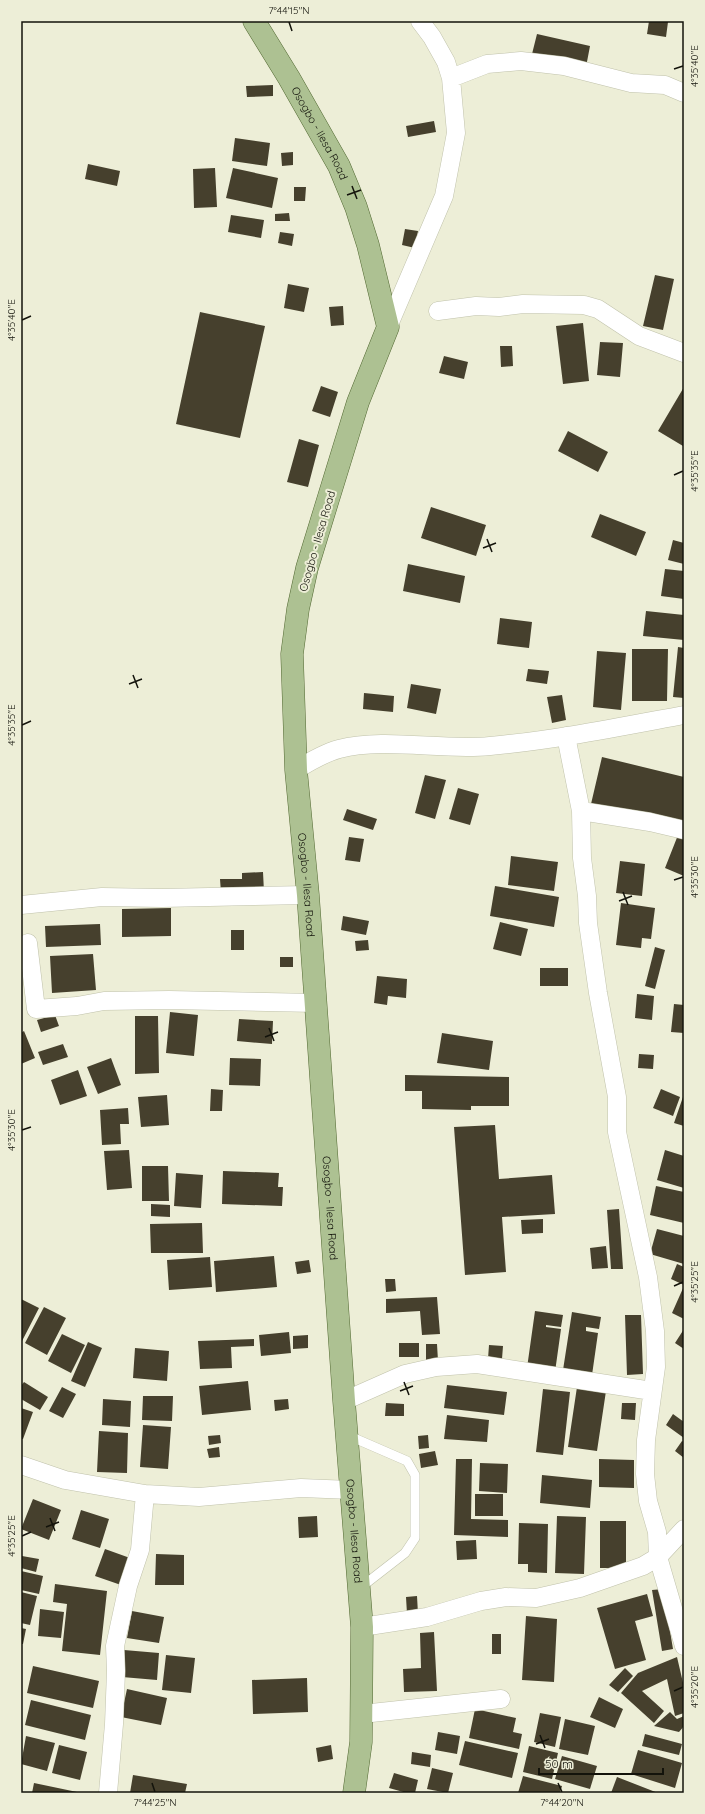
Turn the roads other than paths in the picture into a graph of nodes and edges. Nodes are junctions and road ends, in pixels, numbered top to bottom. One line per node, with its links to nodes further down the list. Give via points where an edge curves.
1 (254, 21): 6 (main road, Osogbo - Ilesa Road, via 339,166 368,245)
2 (420, 21): 3 (street, via 446,62)
3 (451, 78): 4 (street, via 487,64 522,61 564,66 631,83 665,85); 6 (street, via 456,133 444,196)
4 (684, 93)
5 (438, 311): 7 (street, via 523,304 584,305 598,309 639,336)
6 (388, 326): 10 (main road, Osogbo - Ilesa Road, via 358,402 306,568 292,654)
7 (684, 353)
8 (684, 715): 9 (street)
9 (566, 736): 10 (street, via 538,742 475,748 365,745 338,749); 11 (street)
10 (296, 770): 13 (main road, Osogbo - Ilesa Road)
11 (580, 811): 12 (street); 17 (street, via 588,923 617,1097 617,1132 648,1277 655,1332 656,1366)
12 (684, 830)
13 (308, 895): 14 (street, via 102,897); 16 (main road, Osogbo - Ilesa Road)
14 (21, 904)
15 (28, 943): 16 (street, via 36,1009 104,1001)
16 (316, 1003): 18 (main road, Osogbo - Ilesa Road)
17 (652, 1391): 18 (street, via 477,1364 436,1367 405,1374); 23 (street, via 645,1474 648,1501)
18 (344, 1401): 19 (main road, Osogbo - Ilesa Road)
19 (346, 1434): 21 (main road, Osogbo - Ilesa Road); 26 (lane, via 407,1461 415,1475 414,1538 405,1553)
20 (21, 1465): 22 (street, via 65,1480)
21 (351, 1490): 22 (street, via 301,1488 199,1497); 26 (main road, Osogbo - Ilesa Road)
22 (146, 1494): 31 (street, via 140,1550 128,1586 115,1646 114,1717)
23 (657, 1532): 24 (street); 25 (street)
24 (680, 1534): 25 (street)
25 (658, 1557): 27 (street, via 643,1566 580,1588 536,1598 506,1597 481,1601 427,1617); 28 (street)
26 (359, 1589): 27 (main road, Osogbo - Ilesa Road)
27 (362, 1627): 30 (main road, Osogbo - Ilesa Road)
28 (684, 1646)
29 (501, 1699): 30 (street)
30 (362, 1714): 32 (main road, Osogbo - Ilesa Road, via 362,1742)
31 (108, 1793)
32 (354, 1793)

